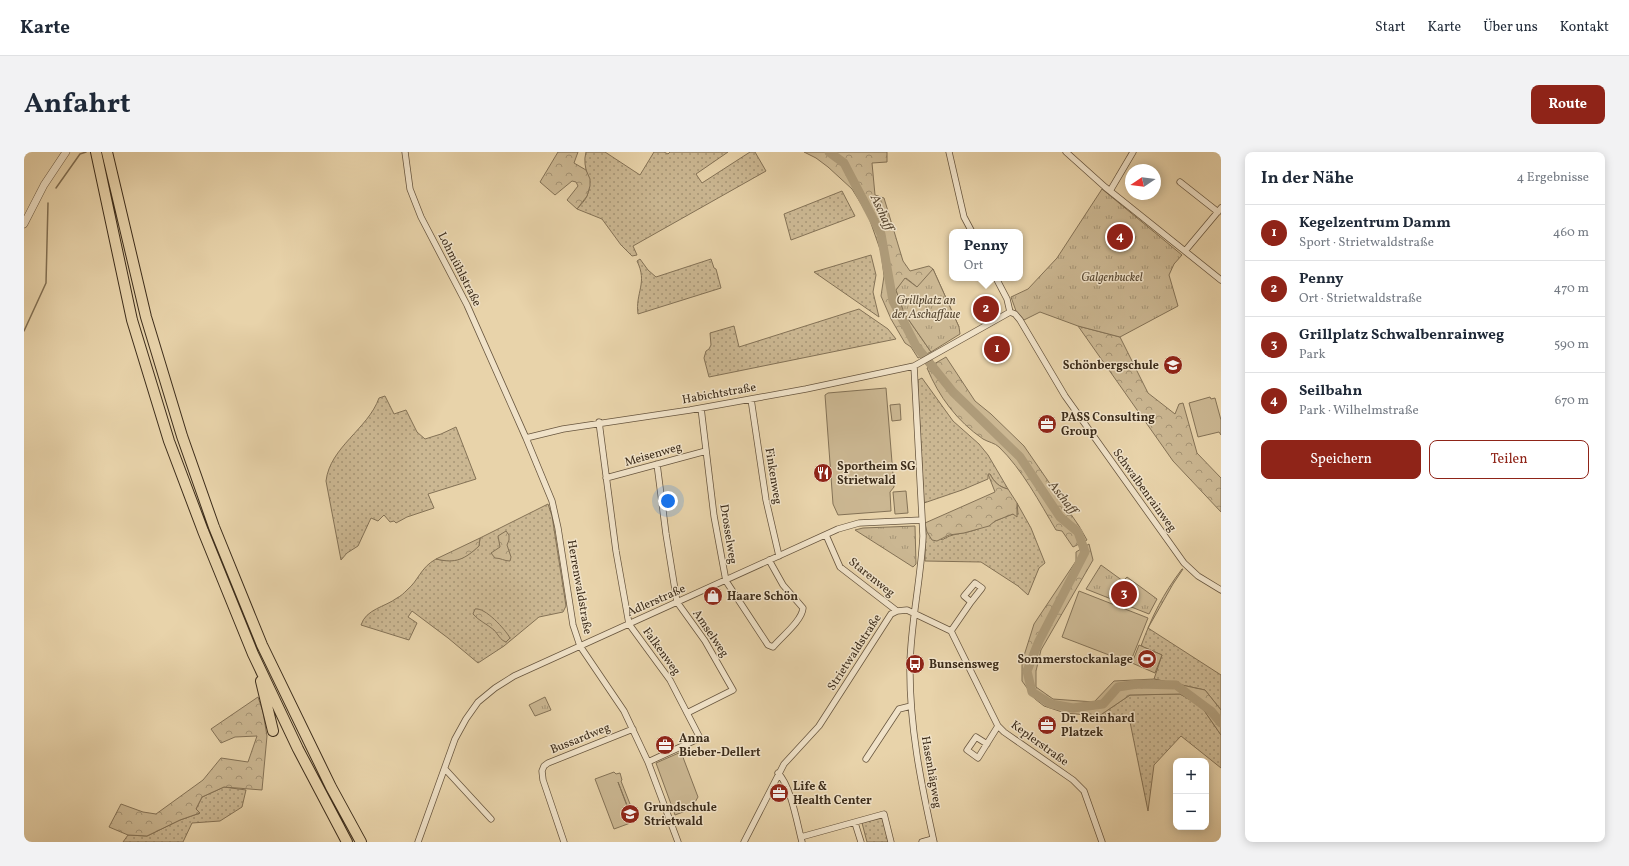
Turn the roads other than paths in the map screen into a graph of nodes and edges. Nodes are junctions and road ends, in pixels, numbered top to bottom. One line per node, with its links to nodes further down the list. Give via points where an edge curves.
1 (66, 152): 11 (street, via 44,185)
2 (96, 152): 39 (highway, via 132,320 169,441)
3 (107, 152): 55 (highway, via 146,317 182,436 214,527 262,645 331,787)
4 (405, 152): 18 (street, Lohmühlstraße, via 410,189 421,217 467,305)
5 (949, 152): 12 (street, via 964,217)
6 (1066, 152): 9 (street)
7 (1133, 152): 9 (street)
8 (1180, 182): 10 (street)
9 (1110, 191): 13 (street)
10 (1219, 210): 13 (street)
11 (24, 224)
12 (970, 229)
13 (1185, 251): 14 (street)
14 (1221, 280)
15 (998, 281): 16 (street, via 1007,299)
16 (1010, 312): 17 (street); 31 (street, Schwalbenrainweg, via 1020,320 1065,396 1184,563 1198,576)
17 (914, 366): 19 (street, Habichtstraße); 26 (street)
18 (505, 393): 22 (street, Herrenwaldstraße)
19 (752, 399): 20 (street, Habichtstraße); 28 (street, Finkenweg, via 766,500)
20 (701, 408): 21 (street, Habichtstraße); 23 (street, Drosselweg)
21 (599, 422): 22 (street, Habichtstraße); 25 (street, Falkenweg)
22 (526, 438): 38 (street, Herrenwaldstraße, via 552,501 573,625)
23 (706, 451): 24 (street, Meisenweg); 30 (street, Drosselweg)
24 (657, 464): 25 (street, Meisenweg); 32 (street, Amselweg)
25 (606, 478): 36 (street, Falkenweg)
26 (922, 520): 27 (street, Adlerstraße, via 851,524); 35 (street, via 922,563)
27 (826, 535): 28 (street, Adlerstraße); 34 (street, Starenweg, via 840,566)
28 (779, 556): 29 (street, Adlerstraße)
29 (769, 560): 30 (street, Adlerstraße); 30 (street, Drosselweg, via 784,585 803,608 803,613 796,623 773,647 768,645)
30 (726, 581): 32 (street, Adlerstraße)
31 (1221, 590)
32 (677, 602): 36 (street, Adlerstraße); 41 (street, Amselweg, via 705,641 733,690)
33 (971, 602): 37 (street)
34 (897, 611): 35 (street, Strietwaldstraße, via 907,610); 49 (street, Strietwaldstraße, via 891,614 819,726)
35 (916, 614): 37 (street); 40 (street, Hasenhägweg, via 910,662)
36 (629, 624): 38 (street, Adlerstraße); 41 (street, Falkenweg, via 670,680)
37 (951, 631): 42 (street, Keplerstraße)
38 (580, 646): 43 (street, Herrenwaldstraße, via 624,711); 48 (street, Adlerstraße, via 514,676 478,702 455,739)
39 (254, 654): 44 (highway); 54 (highway, via 298,749)
40 (911, 706): 46 (street, via 899,709); 53 (street, Hasenhägweg, via 916,749)
41 (688, 713): 47 (street, Falkenweg, via 700,738)
42 (998, 726): 45 (street); 63 (street, Keplerstraße, via 1073,780 1084,791)
43 (633, 729): 47 (street, Herrenwaldstraße); 57 (street, Bussardweg, via 557,758 544,766 542,774)
44 (273, 731)
45 (987, 744)
46 (866, 759)
47 (648, 762): 58 (street, Herrenwaldstraße)
48 (445, 769): 50 (street); 56 (street, Adlerstraße)
49 (778, 773): 52 (street, via 784,779); 59 (street, Strietwaldstraße)
50 (491, 819)
51 (855, 823): 52 (street); 60 (street); 61 (street, via 884,814)
52 (801, 840)
53 (933, 840): 62 (street)
54 (347, 842)
55 (361, 842)
56 (418, 842)
57 (564, 842)
58 (678, 842)
59 (744, 842)
60 (861, 842)
61 (891, 842)
62 (922, 842)
63 (1102, 842)

